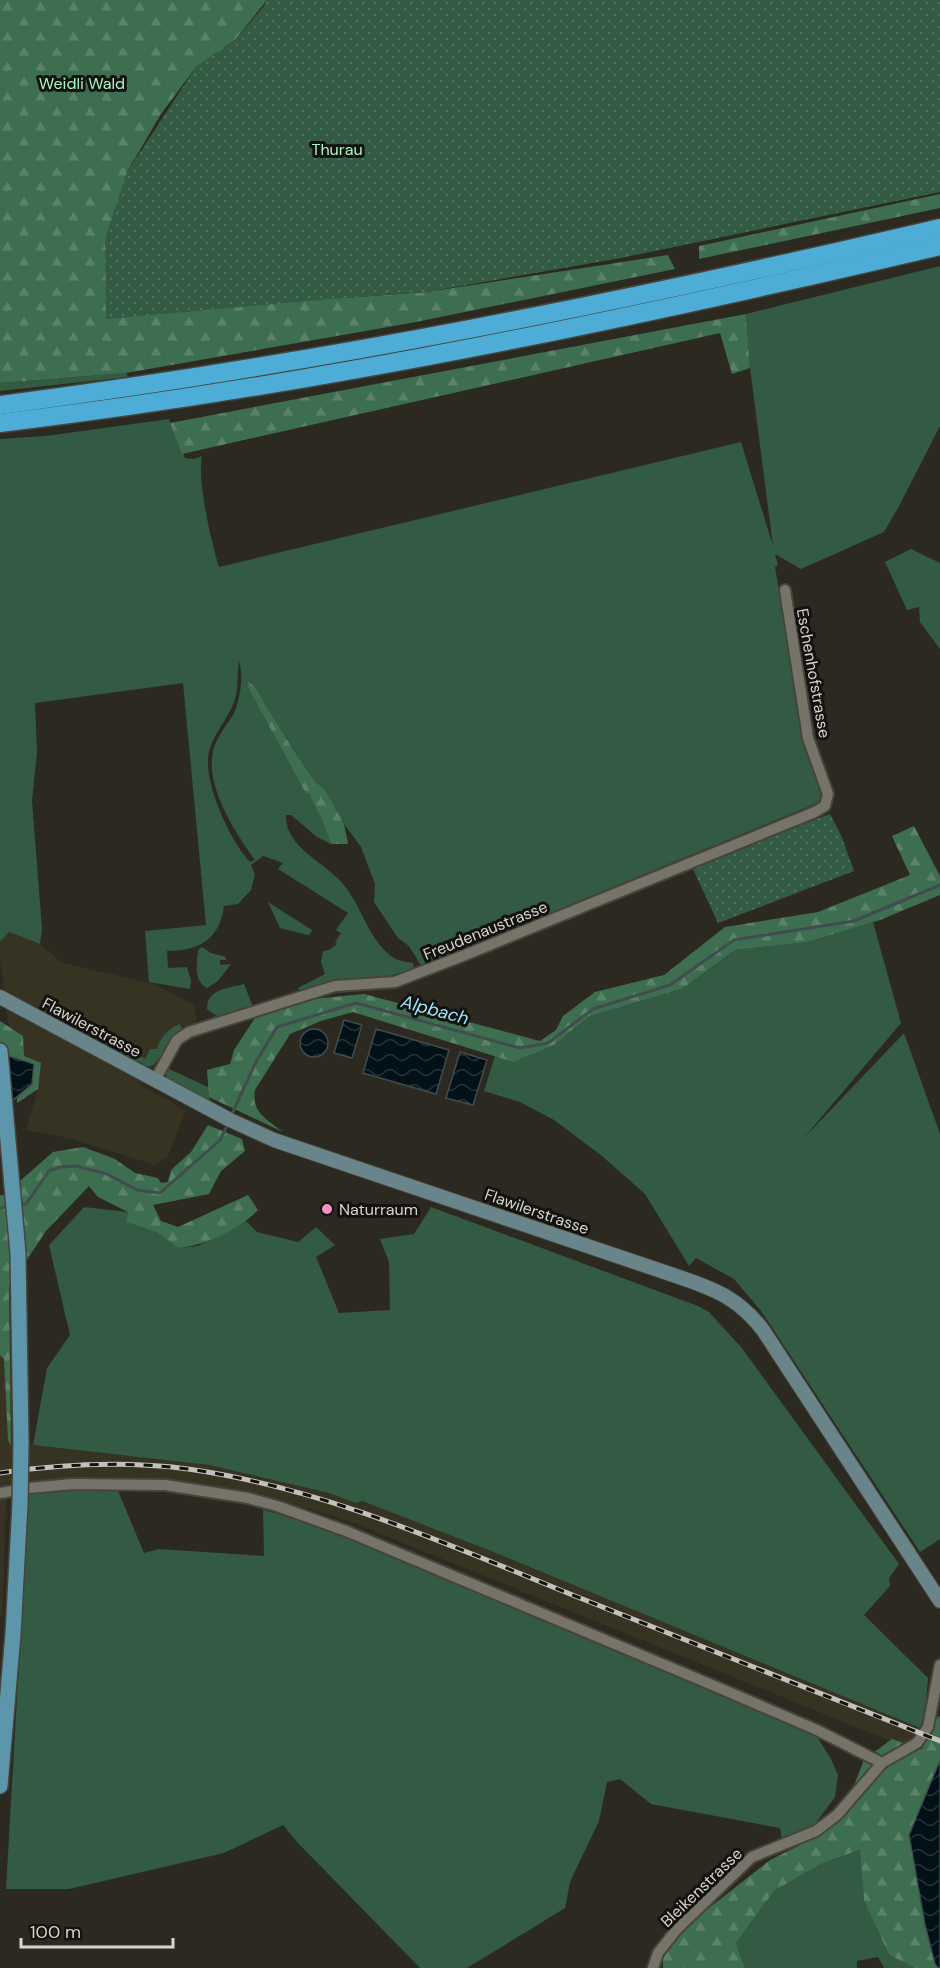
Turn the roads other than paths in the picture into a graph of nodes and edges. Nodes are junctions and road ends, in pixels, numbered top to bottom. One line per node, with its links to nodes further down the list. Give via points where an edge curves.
1 (940, 228): 3 (highway, via 684,286 441,335 202,377)
2 (940, 246): 4 (highway, via 465,349 204,394)
3 (0, 405)
4 (0, 423)
5 (785, 590): 6 (street, Eschenhofstrasse, via 808,738)
6 (828, 794): 9 (street, Freudenaustrasse, via 825,806 815,812 395,982 334,986 189,1032 177,1040)
7 (0, 997): 9 (main road, Flawilerstrasse)
8 (0, 1051): 14 (main road, bridge, via 17,1241 21,1442 13,1634)
9 (155, 1080): 11 (main road, Flawilerstrasse, via 274,1140 728,1296 763,1330)
10 (0, 1493): 13 (street, via 73,1485 165,1485 277,1506 346,1531 717,1687 818,1730)
11 (940, 1601)
12 (940, 1665): 13 (street, Bleikenstrasse, via 928,1727 917,1743)
13 (882, 1763): 15 (street, Bleikenstrasse, via 837,1815 816,1831 752,1857 677,1929 658,1953)
14 (0, 1786)
15 (653, 1968)

